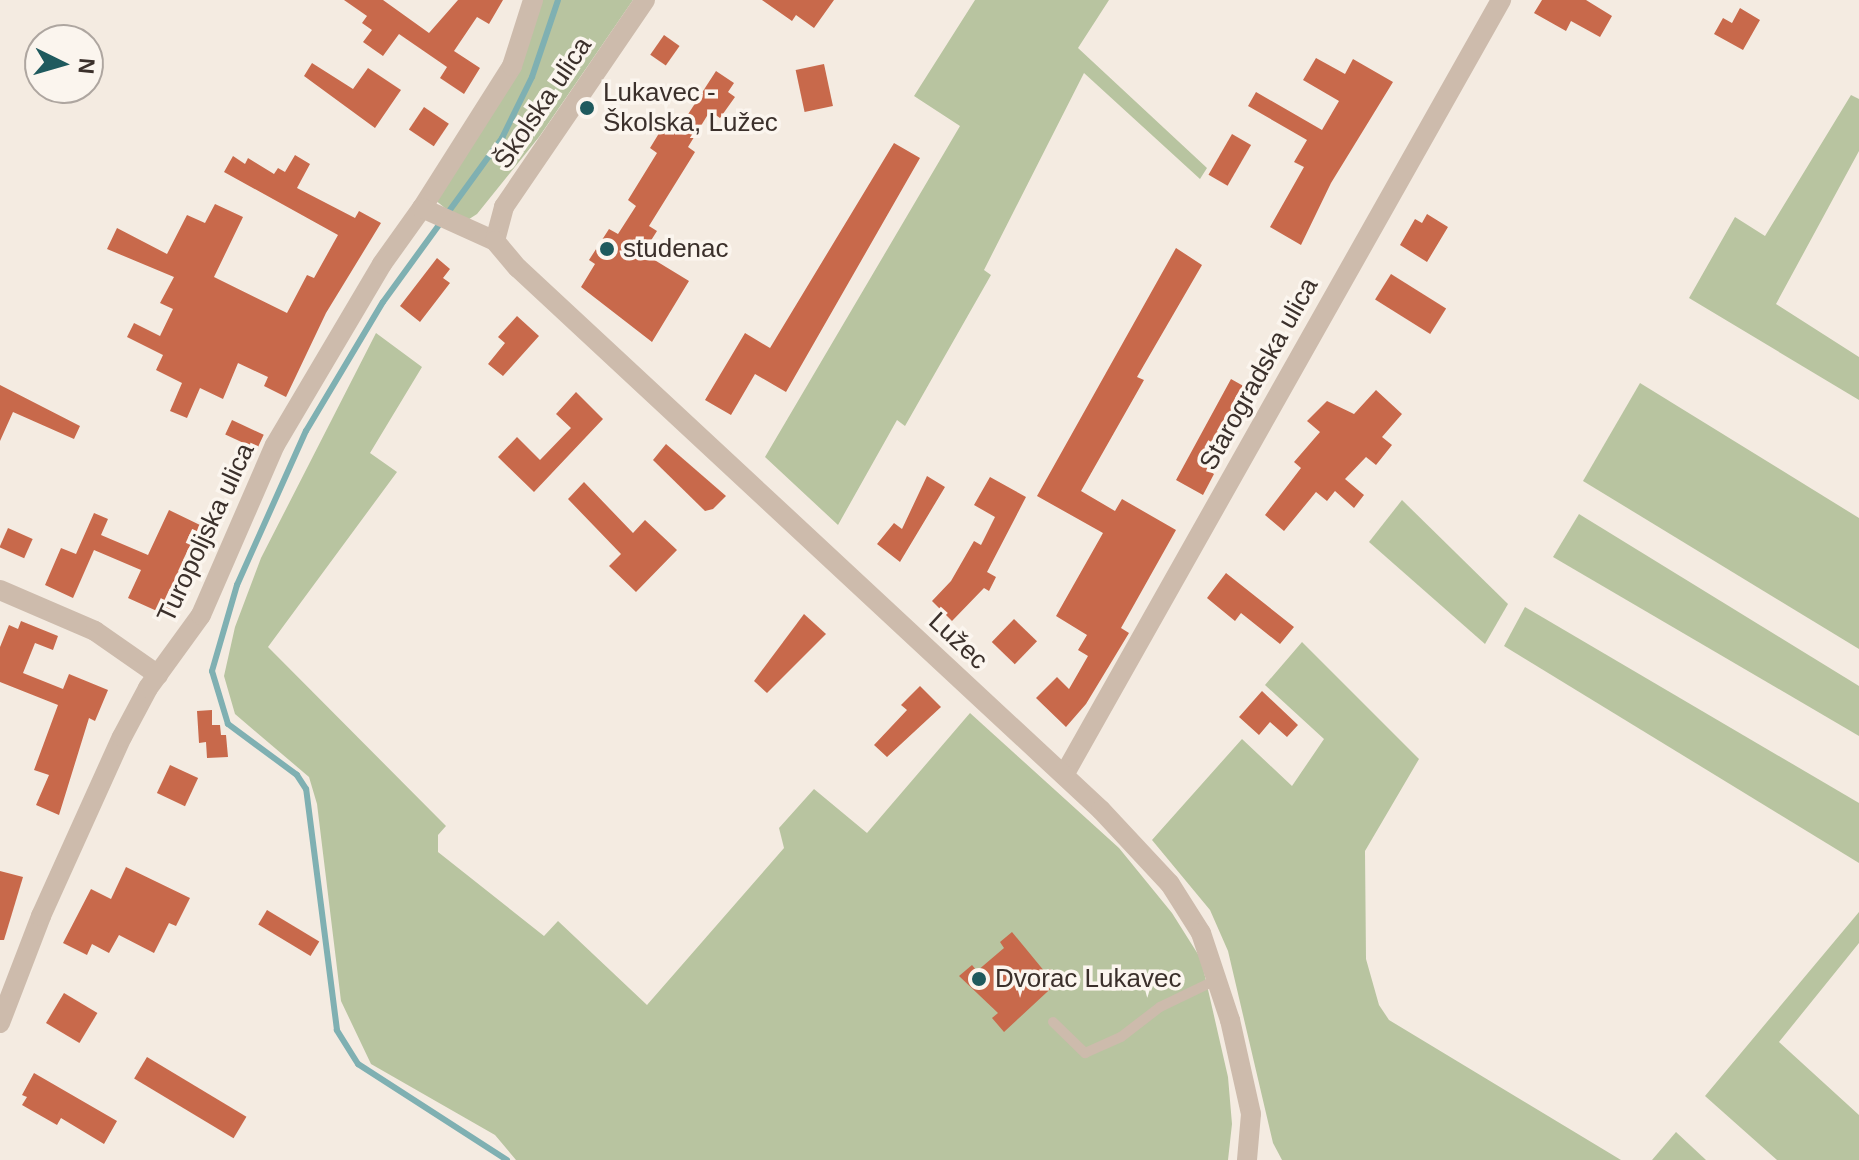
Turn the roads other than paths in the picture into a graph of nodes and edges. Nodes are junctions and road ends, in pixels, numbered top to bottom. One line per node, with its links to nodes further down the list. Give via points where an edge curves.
1 (533, 0): 4 (street, Turopoljska ulica, via 506,77)
2 (645, 0): 5 (street, Školska ulica, via 504,207)
3 (1501, 0): 8 (street, Starogradska ulica)
4 (428, 212): 5 (street); 7 (street, Turopoljska ulica, via 325,355 275,445 201,615)
5 (495, 241): 8 (street, Lužec)
6 (0, 590): 7 (street, via 95,631)
7 (158, 675): 11 (street, Turopoljska ulica, via 122,737 41,916)
8 (1064, 775): 9 (street, Lužec, via 1170,884 1201,933)
9 (1218, 979): 10 (lane, via 1085,1053); 12 (street, Lužec, via 1251,1114)
10 (1053, 1022)
11 (0, 1023)
12 (1247, 1160)

